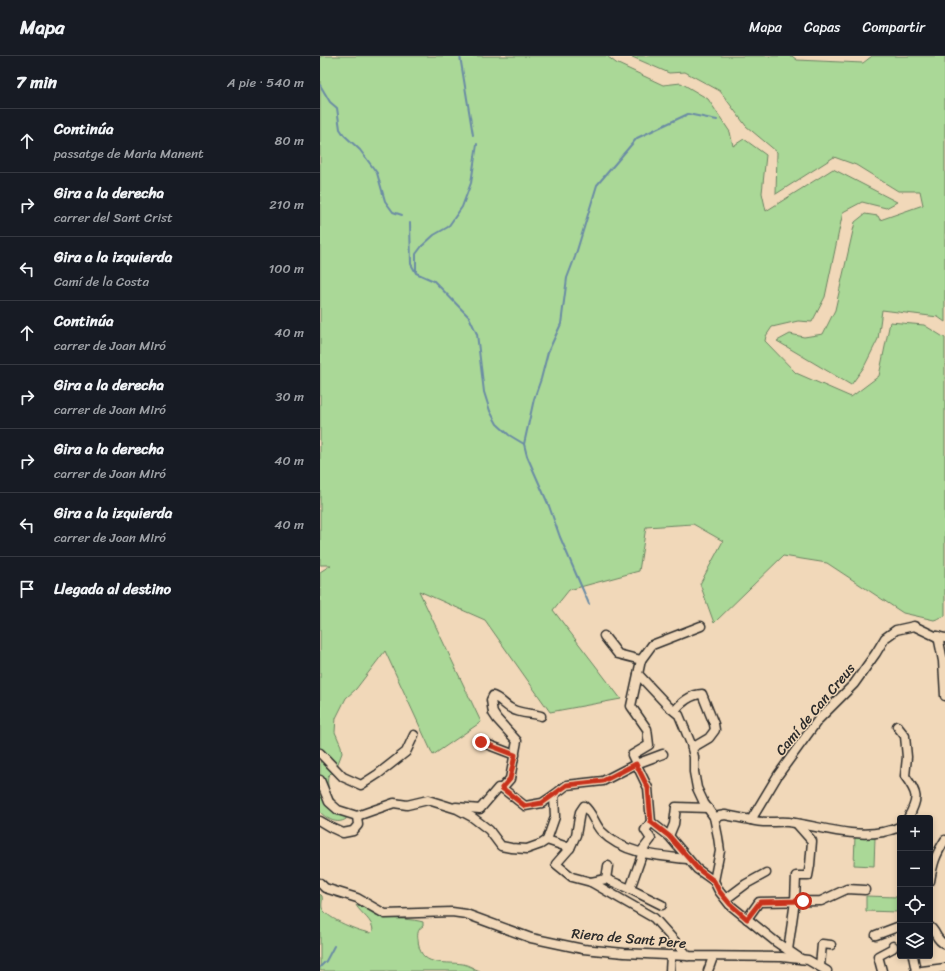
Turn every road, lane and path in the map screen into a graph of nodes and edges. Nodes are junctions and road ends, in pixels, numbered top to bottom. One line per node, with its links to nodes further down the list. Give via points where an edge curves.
1 (701, 626): 4 (street, via 652,645)
2 (604, 636): 4 (street, via 618,654)
3 (942, 637): 6 (street); 25 (street, Camí de Can Creus, via 914,626 896,630 885,638 854,684 818,720 782,770)
4 (641, 660): 5 (street)
5 (638, 674): 7 (street); 16 (street, via 631,706 647,729 649,746 632,755)
6 (945, 696)
7 (675, 711): 12 (street); 12 (street, via 685,701 702,694 715,730 709,738)
8 (541, 716): 15 (street, via 511,709 493,696 493,713 517,741)
9 (897, 726): 22 (street, via 905,736 905,776 914,790 916,805)
10 (414, 735): 13 (street, via 406,752 361,785 343,777)
11 (481, 742): 15 (street)
12 (692, 748): 21 (street, via 698,788)
13 (320, 753)
14 (663, 754): 16 (street)
15 (515, 755): 18 (street, via 510,779)
16 (636, 764): 19 (street, via 603,781 567,785); 27 (street, via 648,788)
17 (320, 780): 23 (street, via 329,802 338,810)
18 (502, 788): 19 (street, via 525,806 542,803); 20 (street, via 498,788 480,809)
19 (554, 795): 31 (street, via 555,817)
20 (447, 806): 23 (street, via 428,800 407,805 394,803); 31 (street, via 472,817 489,830 501,846 527,849)
21 (708, 808): 24 (street); 30 (street, via 676,807 674,824)
22 (910, 815)
23 (357, 816): 26 (street, via 358,825 353,831 343,833)
24 (714, 817): 25 (street, via 725,815); 40 (street, via 720,851)
25 (751, 820): 28 (street)
26 (320, 821)
27 (651, 822): 30 (street); 34 (street, via 645,830 651,839)
28 (797, 824): 29 (street, via 853,834 873,834); 46 (street, via 812,841 808,876 796,876)
29 (897, 828)
30 (669, 836): 35 (street)
31 (546, 840): 33 (street)
32 (945, 840): 36 (street)
33 (570, 848): 34 (street, via 584,806 611,840); 41 (street, via 556,864 572,877)
34 (642, 852): 35 (street); 43 (street)
35 (687, 859): 40 (street)
36 (933, 863)
37 (608, 866): 39 (street)
38 (766, 873): 45 (street)
39 (606, 879): 41 (street); 43 (street)
40 (714, 881): 45 (street)
41 (591, 882): 57 (street, via 654,918)
42 (320, 883): 56 (street, Riera de Sant Pere, via 325,888 358,898 385,914 466,914 531,938 583,949)
43 (630, 889): 47 (street)
44 (865, 890): 46 (street, via 847,890 821,901)
45 (726, 899): 48 (street)
46 (795, 901): 48 (street, via 760,902); 55 (street)
47 (662, 905)
48 (747, 919): 55 (street)
49 (897, 927): 51 (street)
50 (933, 928): 52 (street, via 939,942)
51 (876, 935)
52 (945, 944)
53 (831, 945): 62 (street, via 822,944)
54 (893, 946): 65 (street, via 878,956)
55 (788, 950): 60 (street)
56 (671, 955): 57 (street, Riera de Sant Pere); 63 (street)
57 (688, 956): 58 (street, Riera de Sant Pere)
58 (713, 957): 60 (street, Riera de Sant Pere, via 782,957); 64 (street)
59 (914, 959): 66 (street)
60 (802, 960): 62 (street, Riera de Sant Pere, via 808,960)
61 (945, 968): 67 (street)
62 (824, 969)
63 (670, 971)
64 (708, 971)
65 (882, 971)
66 (916, 971)
67 (922, 971)

